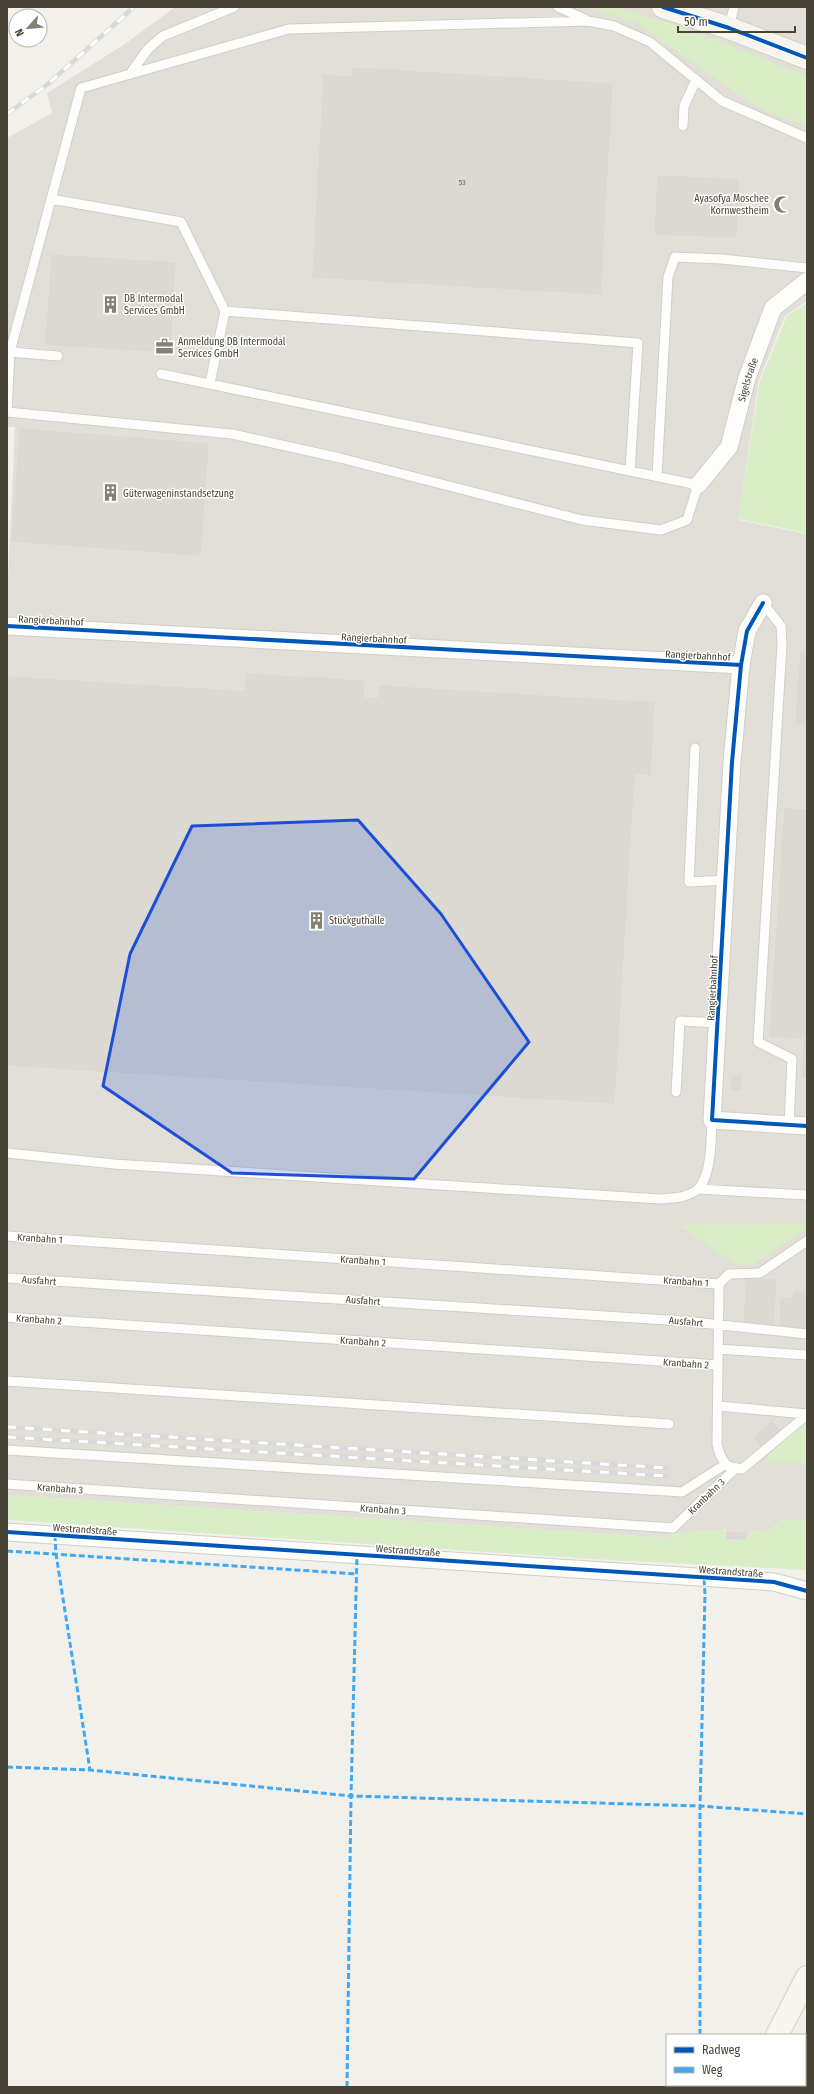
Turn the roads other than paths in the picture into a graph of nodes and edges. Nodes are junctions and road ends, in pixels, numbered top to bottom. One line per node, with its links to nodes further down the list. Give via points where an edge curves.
1 (234, 7): 7 (lane, via 163,36 148,49)
2 (558, 7): 5 (lane)
3 (663, 7): 4 (main road)
4 (731, 17): 6 (main road)
5 (588, 21): 7 (lane, via 289,29); 8 (lane, via 614,26 650,42)
6 (807, 58)
7 (130, 74): 11 (lane, via 81,88)
8 (696, 80): 9 (lane, via 684,106); 10 (lane, via 722,101)
9 (683, 126)
10 (807, 138)
11 (51, 199): 14 (lane, via 182,222); 15 (lane)
12 (807, 268): 21 (lane, via 675,257 668,277)
13 (807, 281): 22 (street, Sigelstraße, via 773,308 746,378 729,447)
14 (225, 311): 18 (lane); 20 (lane, via 638,343)
15 (10, 352): 16 (lane); 19 (lane)
16 (58, 356)
17 (161, 374): 18 (lane)
18 (210, 383): 20 (lane)
19 (7, 412): 22 (lane, via 232,434 582,520 661,530 687,520)
20 (630, 471): 21 (lane)
21 (657, 476): 22 (lane)
22 (698, 485)
23 (763, 603): 25 (street, Rangierbahnhof, via 747,631); 31 (lane, via 781,626 782,645 758,1042 792,1059)
24 (7, 626): 25 (street, Rangierbahnhof)
25 (741, 666): 27 (street, Rangierbahnhof, via 732,762)
26 (695, 748): 27 (lane, via 689,882)
27 (726, 880): 28 (street, Rangierbahnhof)
28 (718, 1023): 29 (lane, via 680,1021); 30 (street, Rangierbahnhof)
29 (676, 1092)
30 (712, 1120): 31 (street); 34 (lane, via 707,1172)
31 (789, 1125): 32 (street)
32 (807, 1126)
33 (7, 1153): 34 (lane, via 114,1164 660,1199 683,1196)
34 (698, 1188): 35 (lane)
35 (807, 1196)
36 (7, 1236): 39 (lane, Kranbahn 1)
37 (807, 1241): 39 (lane, via 760,1273 729,1274)
38 (7, 1278): 41 (lane, Ausfahrt)
39 (719, 1284): 41 (lane)
40 (7, 1317): 45 (lane, Kranbahn 2)
41 (718, 1324): 42 (lane, Ausfahrt); 43 (lane)
42 (807, 1334)
43 (718, 1349): 44 (lane); 45 (lane)
44 (807, 1355)
45 (718, 1365): 47 (lane)
46 (7, 1381): 49 (lane)
47 (718, 1406): 48 (lane); 51 (lane, via 717,1444 720,1456)
48 (807, 1415): 52 (lane, via 753,1462 742,1469)
49 (670, 1424)
50 (7, 1450): 51 (lane, Kranbahn 3, via 682,1492)
51 (726, 1464): 52 (lane)
52 (736, 1468): 53 (lane, Kranbahn 3, via 673,1528)
53 (7, 1484)
54 (7, 1532): 55 (street, Westrandstraße, via 774,1582)
55 (807, 1591)
56 (807, 1977): 57 (main road)
57 (778, 2034)

